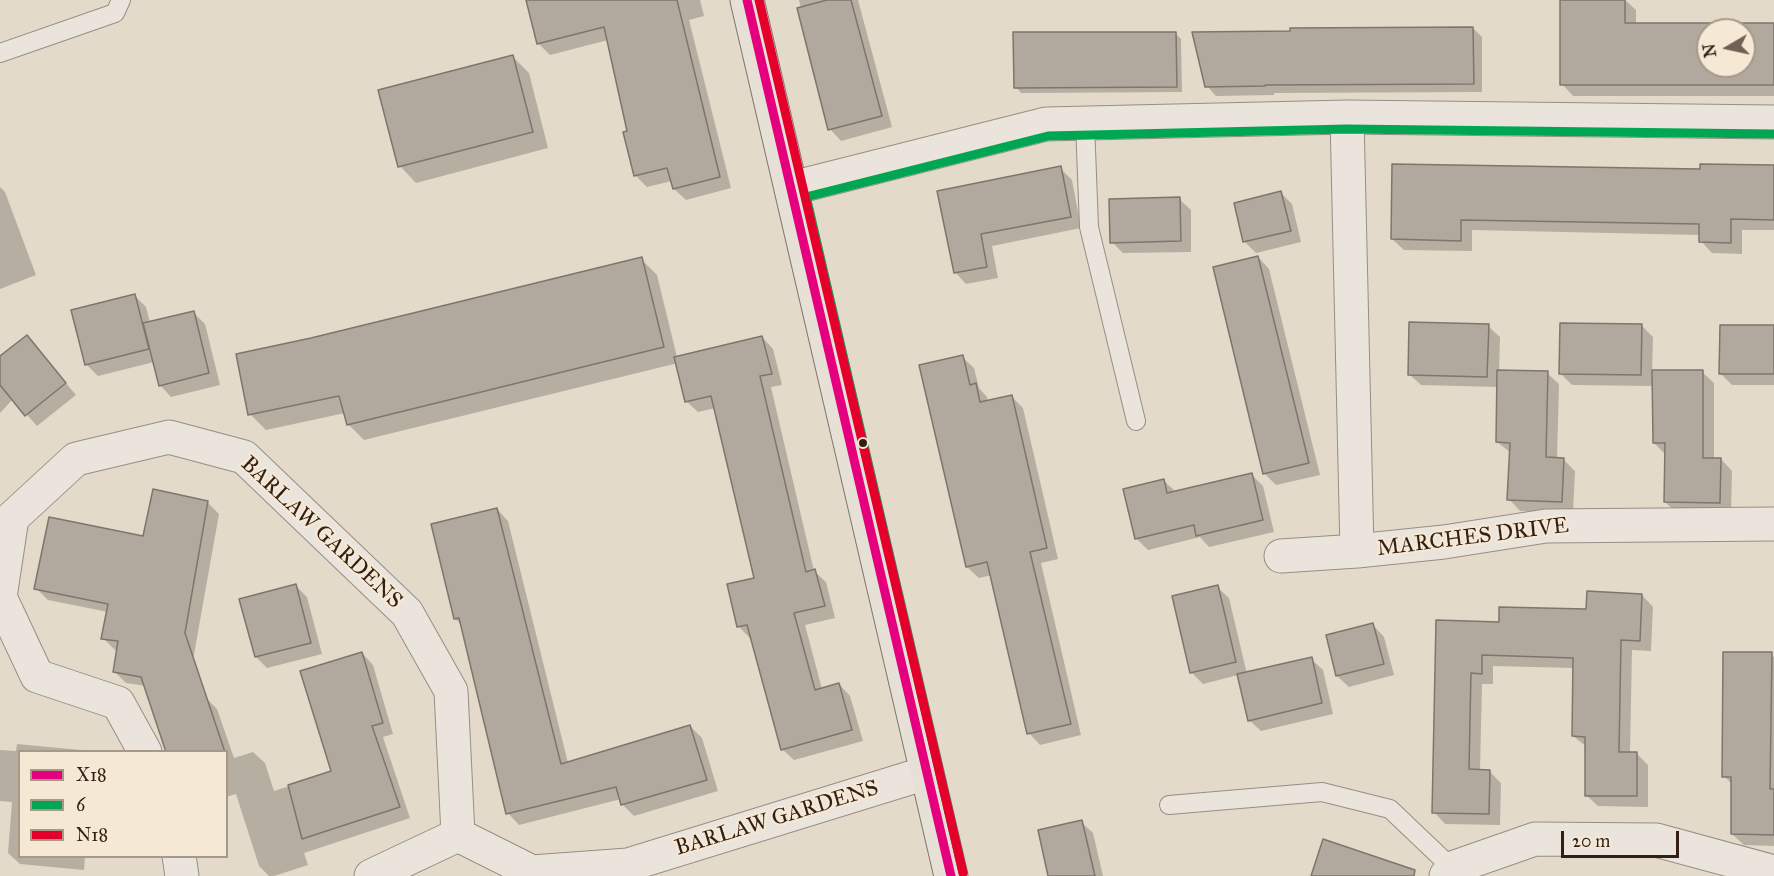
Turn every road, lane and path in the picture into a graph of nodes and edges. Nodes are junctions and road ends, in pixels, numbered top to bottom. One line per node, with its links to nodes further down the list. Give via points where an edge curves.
1 (121, 0): 3 (lane, via 115,13)
2 (747, 0): 7 (main road)
3 (0, 53)
4 (1347, 117): 5 (street); 6 (street); 10 (street)
5 (1774, 122)
6 (1085, 123): 7 (street, via 1046,124); 8 (lane, via 1089,227)
7 (792, 188): 14 (main road)
8 (1136, 421)
9 (1774, 524): 10 (street, MARCHES DRIVE, via 1546,526)
10 (1356, 551): 11 (street, MARCHES DRIVE)
11 (1281, 556)
12 (6, 622): 13 (street, BARLAW GARDENS, via 37,676 118,703); 16 (street, BARLAW GARDENS, via 0,597 12,518 76,459 169,437 244,457 406,613 451,691)
13 (144, 750)
14 (926, 773): 16 (street, BARLAW GARDENS, via 628,865 532,872); 22 (main road)
15 (1169, 805): 18 (lane, via 1322,792 1390,809)
16 (458, 836): 21 (street)
17 (179, 858): 20 (street)
18 (1449, 872): 19 (street, via 1535,838 1656,840)
19 (1774, 872)
20 (182, 876)
21 (371, 876)
22 (951, 876)

